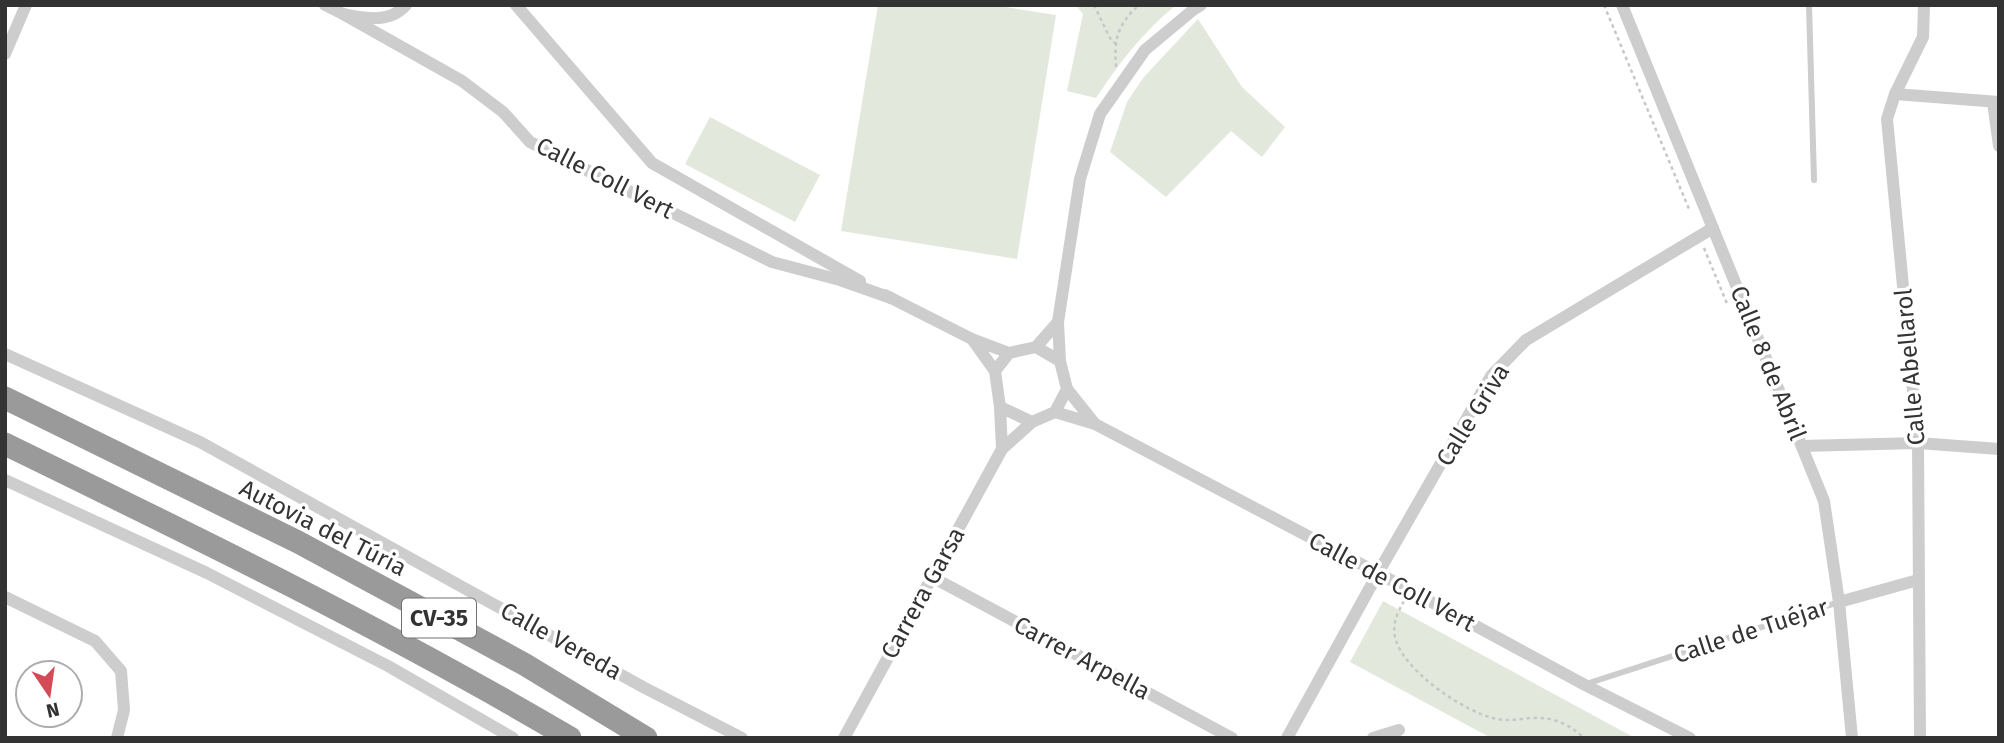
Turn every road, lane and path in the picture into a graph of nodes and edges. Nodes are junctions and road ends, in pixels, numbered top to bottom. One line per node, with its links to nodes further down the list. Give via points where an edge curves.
1 (26, 5): 14 (street)
2 (325, 5): 12 (street, Calle Coll Vert)
3 (406, 5): 12 (street, Calle Coll Vert, via 376,20)
4 (516, 5): 22 (street, Calle Coll Vert, via 652,163)
5 (1094, 5): 13 (path)
6 (1139, 5): 13 (path, via 1126,17)
7 (1201, 5): 24 (street, via 1145,50 1100,114 1080,179)
8 (1604, 5): 21 (path)
9 (1622, 5): 20 (street, Calle 8 de Abril)
10 (1810, 5): 19 (lane)
11 (1924, 5): 16 (street, Calle Abellarol, via 1923,37)
12 (343, 14): 22 (street, Calle Coll Vert, via 462,81 503,113 530,142 772,262)
13 (1116, 44): 15 (path)
14 (5, 54)
15 (1116, 69)
16 (1895, 94): 17 (street); 37 (street, Calle Abellarol, via 1887,119)
17 (1996, 102): 18 (street)
18 (1999, 146)
19 (1814, 180)
20 (1713, 228): 21 (street, Calle Griva); 39 (street, Calle 8 de Abril)
21 (1699, 236): 23 (path); 43 (street, Calle Griva, via 1525,340 1492,376)
22 (891, 298): 25 (street, Calle Coll Vert)
23 (1729, 308)
24 (1058, 322): 26 (street); 29 (street)
25 (972, 339): 27 (street, Calle Coll Vert); 30 (street, Calle Coll Vert)
26 (1036, 347): 27 (street); 29 (street)
27 (1009, 353): 30 (street)
28 (5, 354): 55 (street, Calle Vereda, via 200,442)
29 (1060, 361): 31 (street)
30 (995, 371): 33 (street)
31 (1068, 389): 34 (street); 36 (street, Calle de Coll Vert)
32 (5, 398): 54 (highway, Autovia del Túria / CV-35, via 310,549 524,664)
33 (1000, 407): 35 (street); 40 (street)
34 (1055, 412): 35 (street); 36 (street, Calle de Coll Vert)
35 (1032, 422): 40 (street, Carrera Garsa)
36 (1095, 424): 43 (street, Calle de Coll Vert)
37 (1917, 443): 39 (street); 41 (street); 45 (street, Calle Abellarol)
38 (5, 444): 53 (highway, CV-35, via 289,583)
39 (1802, 446): 48 (street, Calle 8 de Abril, via 1824,501)
40 (1002, 449): 44 (street, Carrera Garsa)
41 (1999, 449)
42 (5, 480): 52 (street, via 232,585)
43 (1378, 573): 46 (street, Calle de Coll Vert); 58 (street, Calle Griva)
44 (932, 578): 56 (street, Carrera Garsa); 57 (street, Carrer Arpella)
45 (1917, 580): 48 (street, Calle de Tuéjar); 63 (street, Calle Abellarol)
46 (1409, 590): 49 (street, Calle de Coll Vert); 60 (path, via 1394,622 1395,637 1408,661 1432,685 1472,711 1496,719 1555,721)
47 (5, 597): 51 (street, via 95,641 121,671 124,710)
48 (1839, 602): 49 (lane, Calle de Tuéjar); 62 (street, Calle 8 de Abril)
49 (1585, 685): 61 (street, Calle de Coll Vert)
50 (1399, 730): 59 (street)
51 (117, 738)
52 (513, 738)
53 (570, 738)
54 (646, 738)
55 (742, 738)
56 (844, 738)
57 (1232, 738)
58 (1287, 738)
59 (1373, 738)
60 (1584, 738)
61 (1690, 738)
62 (1852, 738)
63 (1920, 738)

